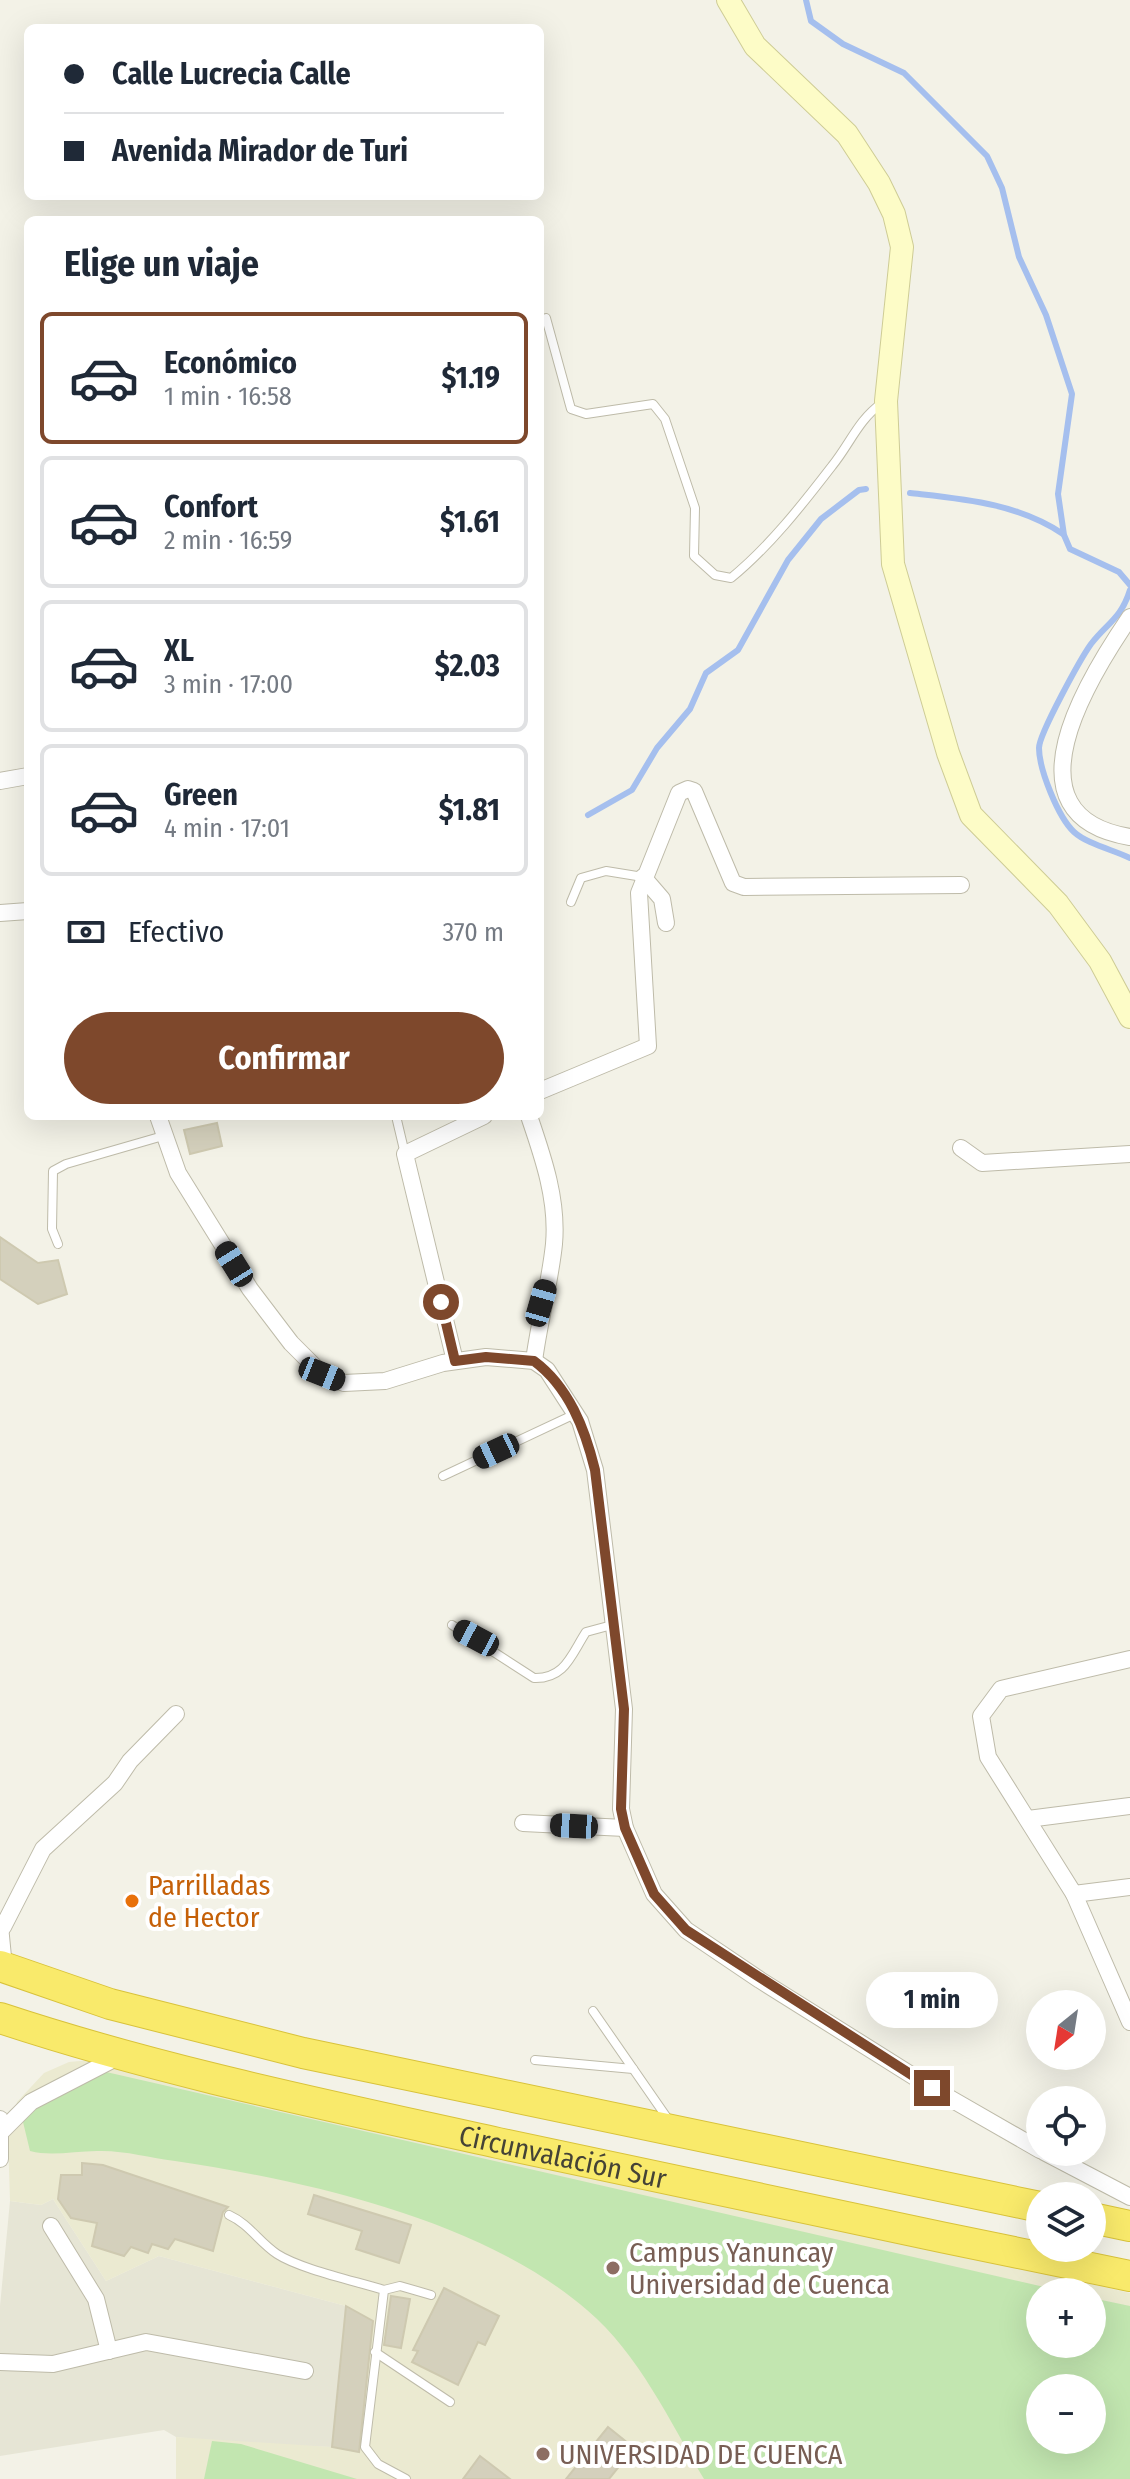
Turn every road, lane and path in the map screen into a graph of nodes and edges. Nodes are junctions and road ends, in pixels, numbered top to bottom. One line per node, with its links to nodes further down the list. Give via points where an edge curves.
1 (728, 0): 3 (main road, via 755,46 847,134 894,214 902,247)
2 (546, 318): 3 (lane, via 571,409 586,414 653,404 665,419 695,508 694,556 715,575 731,578 751,562 833,465 865,415)
3 (886, 401): 14 (main road, via 893,564 971,815 1058,904 1100,961)
4 (1130, 617): 7 (street, via 1098,663 1064,739 1061,759 1062,778 1078,813 1091,824)
5 (24, 777): 6 (street)
6 (0, 781)
7 (1130, 837)
8 (643, 877): 9 (street, via 679,793 688,789 701,804 733,883 744,887); 10 (lane, via 606,871 581,878); 13 (street, via 662,899); 15 (street, via 639,893 646,1049)
9 (961, 885)
10 (571, 902)
11 (24, 911): 12 (street)
12 (0, 913)
13 (666, 923)
14 (1130, 1017)
15 (544, 1089)
16 (159, 1120): 20 (street)
17 (397, 1120): 22 (lane)
18 (476, 1120): 22 (street)
19 (530, 1120): 26 (street, via 554,1208 554,1242)
20 (163, 1136): 24 (lane, via 53,1171 52,1229); 25 (street, via 178,1173 250,1289 322,1374 344,1383 385,1381)
21 (961, 1148): 23 (street, via 982,1163)
22 (405, 1154): 25 (street)
23 (1130, 1154)
24 (58, 1244)
25 (455, 1361): 26 (street)
26 (534, 1361): 27 (street, via 547,1370)
27 (576, 1413): 28 (lane); 30 (street, via 595,1470)
28 (443, 1476)
29 (452, 1625): 30 (lane, via 534,1678 549,1678 568,1665 586,1632)
30 (612, 1625): 36 (street, via 624,1709)
31 (1130, 1659): 34 (street, via 1001,1689 989,1701 981,1716 988,1757)
32 (176, 1714): 39 (street, via 115,1783 43,1849)
33 (1130, 1806): 34 (street)
34 (1028, 1819): 38 (street)
35 (523, 1823): 36 (street)
36 (625, 1828): 49 (street, via 654,1894 686,1930 932,2088)
37 (1130, 1887): 38 (street)
38 (1074, 1894): 43 (street)
39 (1, 1926): 40 (street)
40 (2, 1966): 48 (highway, Circunvalación Sur, via 198,2028)
41 (593, 2011): 46 (lane)
42 (0, 2018): 44 (highway, Circunvalación Sur)
43 (1130, 2022)
44 (122, 2055): 47 (street, via 31,2102); 58 (highway, Circunvalación Sur, via 267,2093)
45 (535, 2060): 46 (lane)
46 (633, 2069): 48 (lane)
47 (1, 2124): 50 (street)
48 (675, 2130): 53 (highway, Circunvalación Sur)
49 (1026, 2142)
50 (0, 2159)
51 (1071, 2166): 52 (street)
52 (1130, 2197)
53 (1026, 2204)
54 (229, 2215): 59 (lane, via 244,2221 279,2256)
55 (1106, 2221): 57 (highway)
56 (51, 2226): 61 (street, via 96,2299)
57 (1130, 2226)
58 (1130, 2276)
59 (384, 2290): 60 (lane, via 400,2286); 62 (lane)
60 (431, 2295)
61 (109, 2351): 63 (street, via 53,2364); 64 (street, via 146,2342)
62 (375, 2352): 65 (lane); 66 (lane, via 365,2447 378,2464)
63 (0, 2362)
64 (305, 2371)
65 (450, 2402)
66 (406, 2479)

